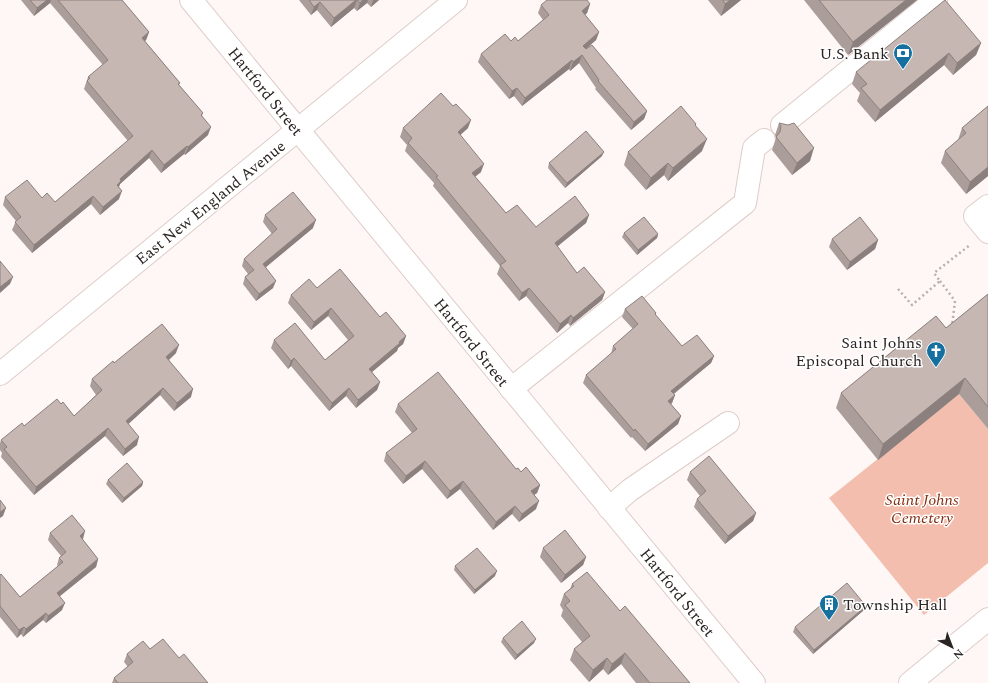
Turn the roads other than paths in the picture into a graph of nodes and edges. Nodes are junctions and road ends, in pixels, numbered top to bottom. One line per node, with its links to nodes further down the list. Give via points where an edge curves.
1 (191, 0): 5 (street, Hartford Street)
2 (456, 0): 5 (street, East New England Avenue)
3 (936, 0): 4 (street)
4 (782, 125)
5 (298, 130): 9 (street, East New England Avenue); 10 (street, Hartford Street)
6 (764, 140): 10 (street, via 754,148 745,203)
7 (988, 206): 8 (street, via 975,216)
8 (982, 237)
9 (0, 374)
10 (511, 389): 12 (street, Hartford Street)
11 (728, 423): 12 (street, via 630,490)
12 (609, 508): 14 (street, Hartford Street)
13 (988, 619): 15 (street)
14 (754, 683)
15 (910, 683)

